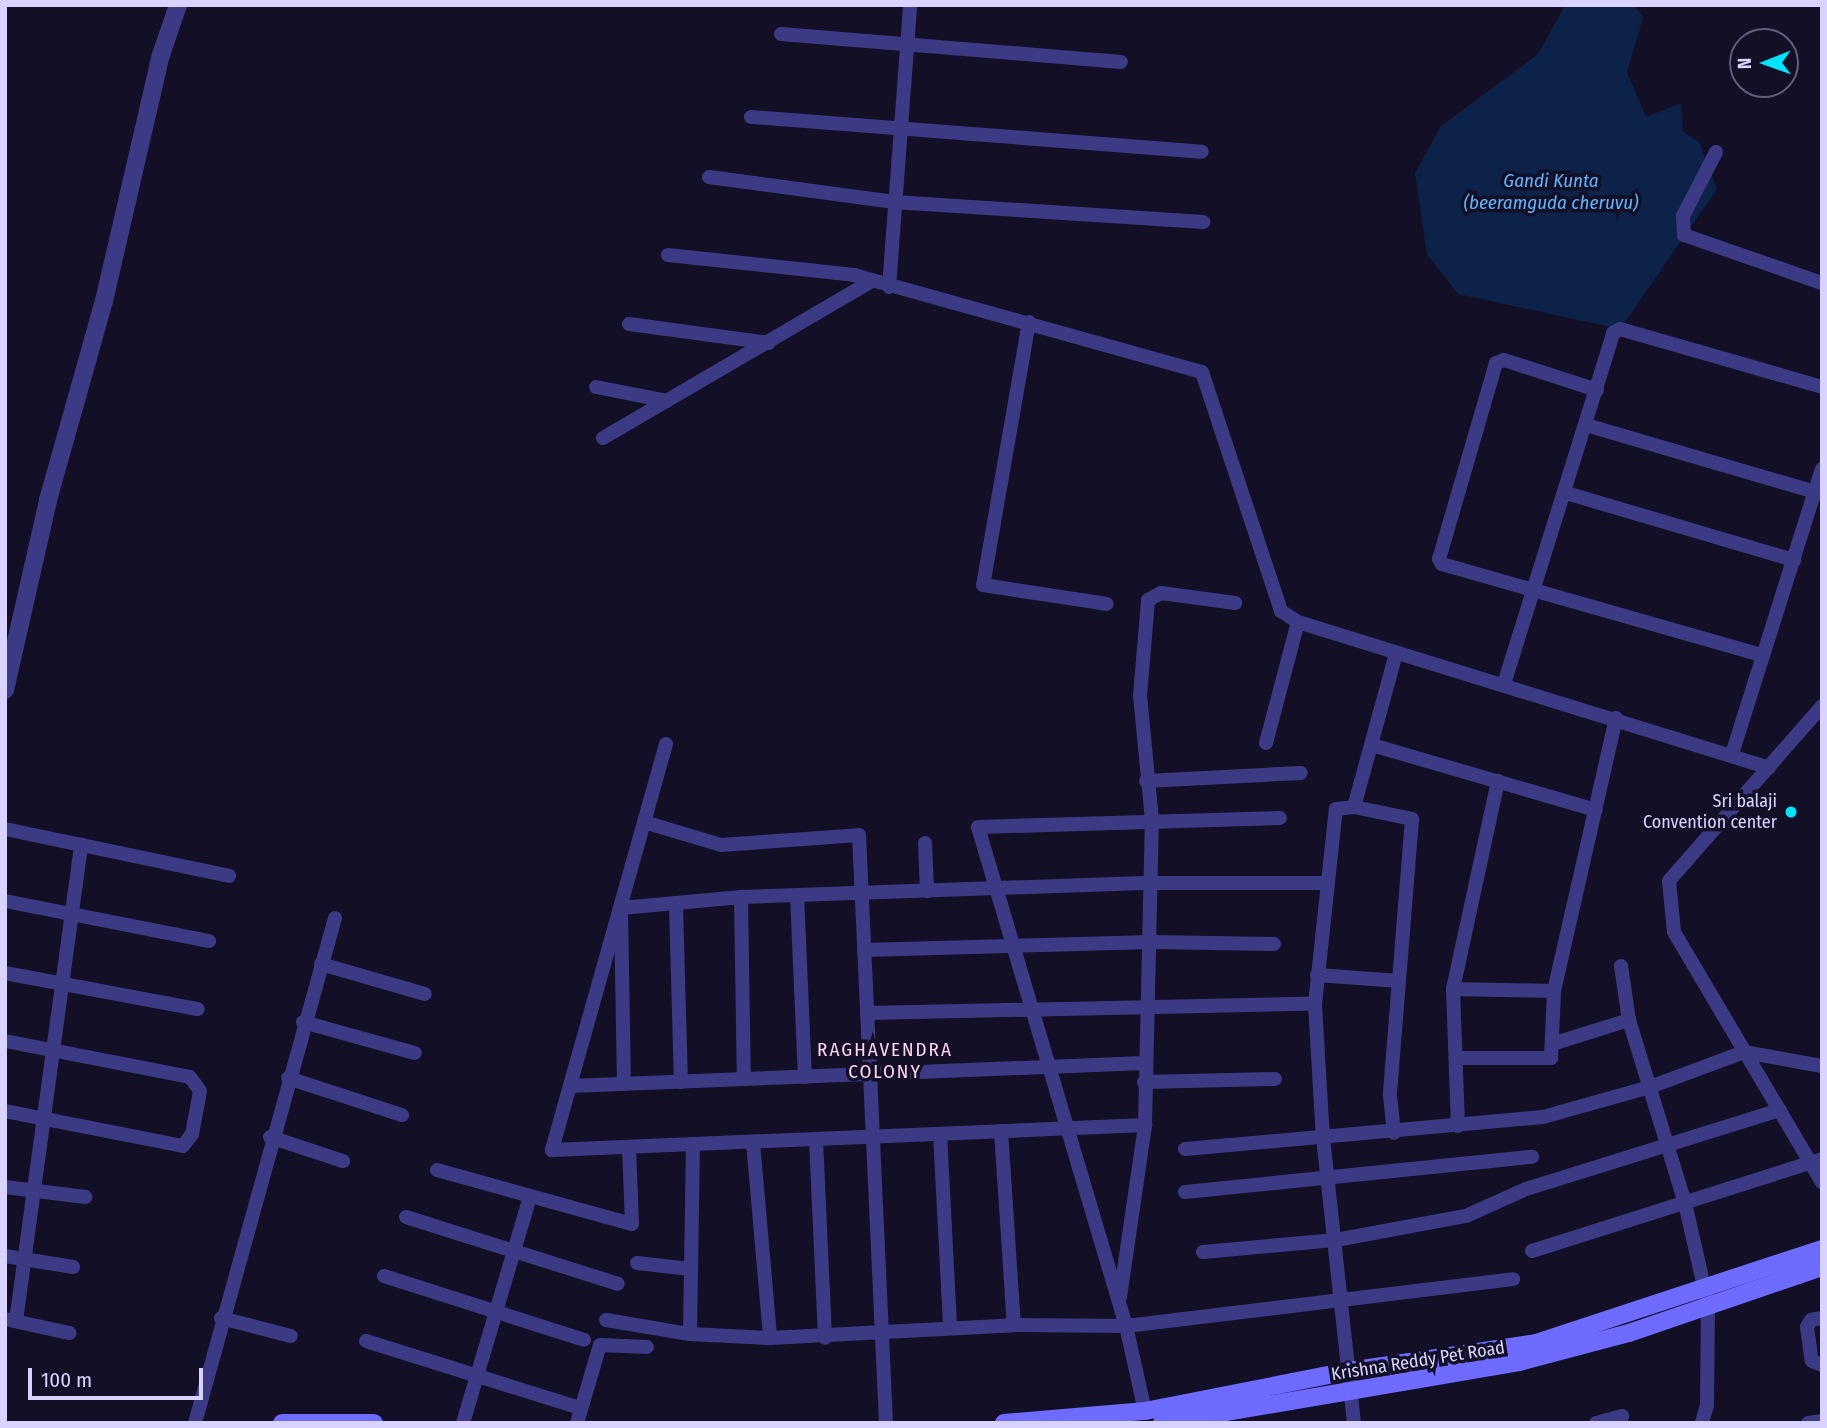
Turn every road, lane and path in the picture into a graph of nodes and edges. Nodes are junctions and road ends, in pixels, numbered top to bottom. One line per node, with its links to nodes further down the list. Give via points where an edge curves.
1 (178, 5): 37 (street, via 161,55 104,301 48,500)
2 (910, 5): 4 (street)
3 (781, 34): 4 (street)
4 (906, 44): 5 (street); 7 (street)
5 (1121, 62)
6 (751, 117): 7 (street)
7 (900, 127): 8 (street); 11 (street)
8 (1202, 152)
9 (1716, 152): 15 (street, via 1684,216 1684,234)
10 (709, 177): 11 (street)
11 (894, 202): 12 (street); 16 (street)
12 (1203, 222)
13 (668, 255): 14 (street, via 854,275)
14 (873, 281): 16 (street); 19 (street)
15 (1822, 283)
16 (889, 286): 17 (street)
17 (1029, 322): 32 (street, via 983,585); 33 (street, via 1202,372 1278,607)
18 (629, 324): 19 (street)
19 (769, 343): 23 (street)
20 (596, 387): 23 (street)
21 (1822, 387): 22 (street, via 1620,329 1614,333)
22 (1597, 390): 24 (street); 30 (street, via 1504,360 1496,363 1439,559 1442,564)
23 (667, 401): 25 (street)
24 (1586, 425): 27 (street); 28 (street)
25 (603, 438)
26 (1822, 469): 28 (street)
27 (1566, 493): 29 (street); 30 (street)
28 (1818, 493): 29 (street)
29 (1794, 560): 35 (street)
30 (1534, 590): 35 (street); 36 (street)
31 (1235, 603): 46 (street, via 1161,593 1148,600 1140,696)
32 (1107, 604)
33 (1298, 622): 34 (street); 40 (street)
34 (1396, 653): 36 (street); 42 (street)
35 (1762, 655): 43 (street)
36 (1504, 684): 39 (street)
37 (5, 690)
38 (1822, 706): 44 (street)
39 (1615, 718): 43 (street); 49 (street)
40 (1266, 743)
41 (666, 744): 52 (street)
42 (1371, 745): 47 (street); 48 (street)
43 (1732, 754): 44 (street)
44 (1769, 768): 93 (street, via 1669,881 1674,932)
45 (1301, 773): 46 (street)
46 (1146, 781): 51 (street)
47 (1498, 781): 49 (street); 80 (street)
48 (1354, 807): 58 (street, via 1336,809); 78 (street, via 1412,820)
49 (1596, 810): 81 (street)
50 (1280, 818): 51 (street)
51 (1152, 820): 57 (street); 59 (street, via 978,827)
52 (645, 822): 61 (street, via 721,845 859,835); 66 (street)
53 (5, 829): 55 (street)
54 (925, 843): 60 (street)
55 (81, 844): 56 (street); 67 (street)
56 (229, 876)
57 (1151, 883): 58 (street); 59 (street); 70 (street)
58 (1327, 883): 77 (street)
59 (995, 890): 60 (street); 72 (street)
60 (927, 891): 61 (street)
61 (862, 893): 62 (street); 73 (street)
62 (797, 895): 63 (street); 100 (street)
63 (741, 897): 65 (street); 102 (street)
64 (5, 901): 67 (street)
65 (676, 905): 66 (street); 104 (street)
66 (621, 908): 106 (street); 107 (street)
67 (69, 913): 69 (street); 79 (street)
68 (335, 918): 74 (street)
69 (209, 941)
70 (1151, 942): 71 (street); 72 (street); 84 (street)
71 (1274, 944)
72 (1012, 946): 73 (street); 85 (street)
73 (864, 950): 87 (street)
74 (321, 964): 82 (street); 89 (street)
75 (1621, 966): 88 (street)
76 (5, 973): 79 (street)
77 (1317, 975): 78 (street); 83 (street)
78 (1399, 981): 117 (street, via 1390,1095)
79 (60, 985): 86 (street); 92 (street)
80 (1452, 989): 81 (street); 95 (street)
81 (1554, 991): 91 (street)
82 (425, 994)
83 (1315, 1004): 84 (street); 122 (street)
84 (1147, 1005): 85 (street); 96 (street)
85 (1031, 1008): 87 (street); 98 (street)
86 (198, 1009)
87 (867, 1013): 99 (street)
88 (1629, 1020): 91 (street); 108 (street)
89 (303, 1022): 94 (street); 101 (street)
90 (5, 1041): 92 (street)
91 (1552, 1044): 95 (street, via 1551,1058)
92 (52, 1050): 112 (street); 112 (street, via 190,1077 200,1091 192,1134 183,1146)
93 (1744, 1052): 97 (street); 108 (street); 109 (street)
94 (415, 1053)
95 (1458, 1058): 114 (street)
96 (1144, 1063): 98 (street); 105 (street)
97 (1822, 1066)
98 (1048, 1067): 99 (street); 115 (street)
99 (870, 1074): 100 (street); 120 (street)
100 (805, 1077): 102 (street)
101 (288, 1078): 111 (street); 119 (street)
102 (744, 1079): 104 (street)
103 (1275, 1079): 105 (street)
104 (681, 1082): 106 (street)
105 (1144, 1082): 113 (street)
106 (624, 1084): 107 (street)
107 (570, 1086): 126 (street, via 552,1150)
108 (1650, 1087): 114 (street, via 1543,1117); 125 (street)
109 (1780, 1110): 125 (street); 129 (street)
110 (5, 1111): 112 (street)
111 (402, 1115)
112 (44, 1118): 135 (street)
113 (1145, 1125): 115 (street); 157 (street)
114 (1458, 1126): 117 (street)
115 (1067, 1129): 116 (street); 157 (street)
116 (1002, 1132): 118 (street); 163 (street)
117 (1394, 1133): 122 (street)
118 (940, 1134): 120 (street); 165 (street)
119 (270, 1137): 130 (street); 159 (street)
120 (873, 1137): 121 (street); 168 (street)
121 (816, 1139): 123 (street); 171 (street)
122 (1323, 1139): 127 (street); 132 (street)
123 (753, 1142): 124 (street); 170 (street)
124 (693, 1144): 126 (street); 151 (street)
125 (1668, 1145): 139 (street); 141 (street, via 1526,1189 1466,1216)
126 (629, 1147): 138 (street, via 632,1224)
127 (1185, 1149)
128 (1532, 1157): 132 (street)
129 (1816, 1160): 133 (street); 139 (street)
130 (343, 1161)
131 (437, 1170): 138 (street)
132 (1328, 1179): 136 (street); 141 (street)
133 (1822, 1182)
134 (5, 1187): 135 (street)
135 (33, 1191): 137 (street); 147 (street)
136 (1185, 1192)
137 (85, 1197)
138 (530, 1197): 143 (street)
139 (1685, 1203): 144 (street); 155 (street)
140 (406, 1217): 143 (street)
141 (1336, 1240): 145 (street); 156 (street)
142 (1822, 1249): 155 (main road, Krishna Reddy Pet Road)
143 (514, 1251): 154 (street); 158 (street)
144 (1532, 1251)
145 (1203, 1252)
146 (5, 1256): 147 (street)
147 (25, 1259): 150 (street); 161 (street)
148 (637, 1263): 151 (street)
149 (1822, 1266): 155 (main road, Krishna Reddy Pet Road)
150 (73, 1267)
151 (691, 1269): 167 (street)
152 (384, 1276): 158 (street)
153 (1513, 1279): 156 (street)
154 (618, 1284)
155 (1706, 1295): 176 (main road, Krishna Reddy Pet Road, via 1536,1342); 178 (main road, Krishna Reddy Pet Road, via 1629,1332 1519,1362); 193 (street, via 1707,1405)
156 (1342, 1300): 164 (street); 176 (street)
157 (1119, 1301): 164 (street)
158 (497, 1312): 172 (street); 177 (street)
159 (221, 1318): 169 (street); 182 (street)
160 (1822, 1318): 175 (street, via 1811,1320 1807,1327 1812,1361)
161 (11, 1320): 166 (street)
162 (606, 1320): 167 (street)
163 (1014, 1325): 164 (street); 165 (street)
164 (1126, 1326): 180 (street)
165 (950, 1327): 168 (street)
166 (69, 1333)
167 (690, 1334): 170 (street)
168 (882, 1334): 171 (street); 187 (street)
169 (290, 1336)
170 (770, 1338): 171 (street)
171 (825, 1338)
172 (584, 1340)
173 (366, 1341): 177 (street)
174 (648, 1347): 186 (street, via 600,1345)
175 (1822, 1365)
176 (1349, 1370): 178 (street); 180 (main road, Krishna Reddy Pet Road)
177 (478, 1376): 179 (street); 185 (street)
178 (1350, 1390): 189 (main road, Krishna Reddy Pet Road); 190 (street)
179 (574, 1406)
180 (1145, 1410): 188 (main road, Krishna Reddy Pet Road)
181 (1822, 1421): 194 (street)
182 (195, 1423)
183 (282, 1423): 184 (main road)
184 (374, 1423)
185 (463, 1423)
186 (577, 1423)
187 (886, 1423)
188 (1004, 1423)
189 (1162, 1423)
190 (1354, 1423)
191 (1596, 1423): 192 (street, via 1622,1416)
192 (1620, 1423)
193 (1702, 1423)
194 (1808, 1423)

